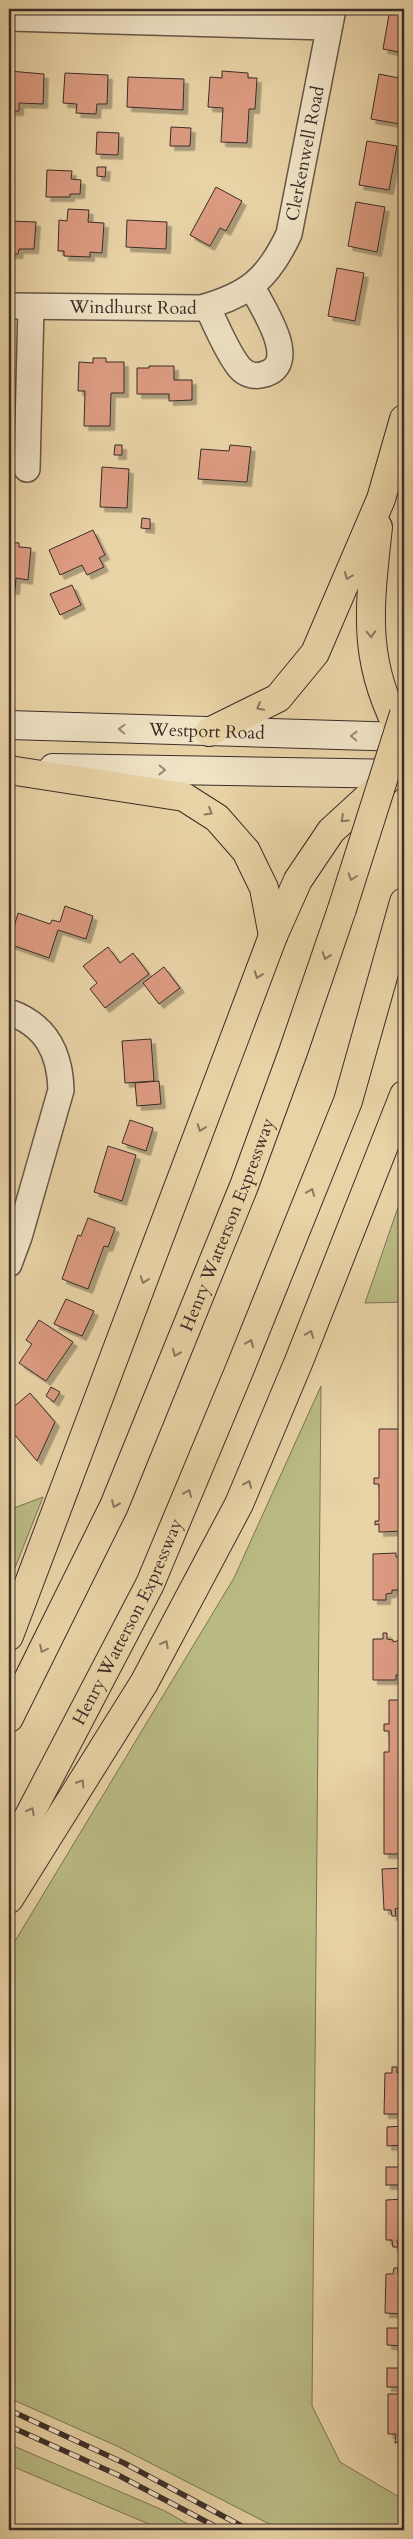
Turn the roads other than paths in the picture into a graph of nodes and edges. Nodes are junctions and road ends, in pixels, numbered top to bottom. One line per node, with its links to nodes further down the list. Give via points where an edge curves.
1 (9, 18): 2 (street)
2 (330, 18): 3 (street, Clerkenwell Road, via 289,234 277,259)
3 (252, 287): 5 (street, Windhurst Road); 5 (street, via 281,347 279,362 269,373 254,376 240,368)
4 (20, 307): 5 (street, Windhurst Road); 7 (street)
5 (206, 307)
6 (404, 420): 8 (highway)
7 (27, 469)
8 (381, 498): 10 (highway, one-way to 10, via 315,654 278,698); 11 (highway, one-way to 11, via 370,604 371,646 383,693)
9 (9, 725): 10 (main road, Westport Road, one-way to 9)
10 (209, 732): 11 (main road, Westport Road, one-way to 10)
11 (404, 732): 20 (highway, Henry Watterson Expressway, one-way to 20, bridge, via 244,1186 114,1506)
12 (9, 769): 13 (main road, one-way to 13); 15 (highway, one-way to 15, via 184,797 218,818 246,850 264,888)
13 (400, 771): 15 (highway, one-way to 15, via 331,831 298,880)
14 (402, 910): 21 (highway, Henry Watterson Expressway, one-way to 14, via 150,1584 221,1415 348,1101)
15 (273, 936): 19 (highway, one-way to 19)
16 (9, 1012): 18 (street, via 43,1033 60,1069 61,1090)
17 (404, 1095): 22 (highway, one-way to 17, via 144,1683 239,1504)
18 (9, 1264)
19 (9, 1636)
20 (9, 1718)
21 (9, 1854)
22 (9, 1898)

